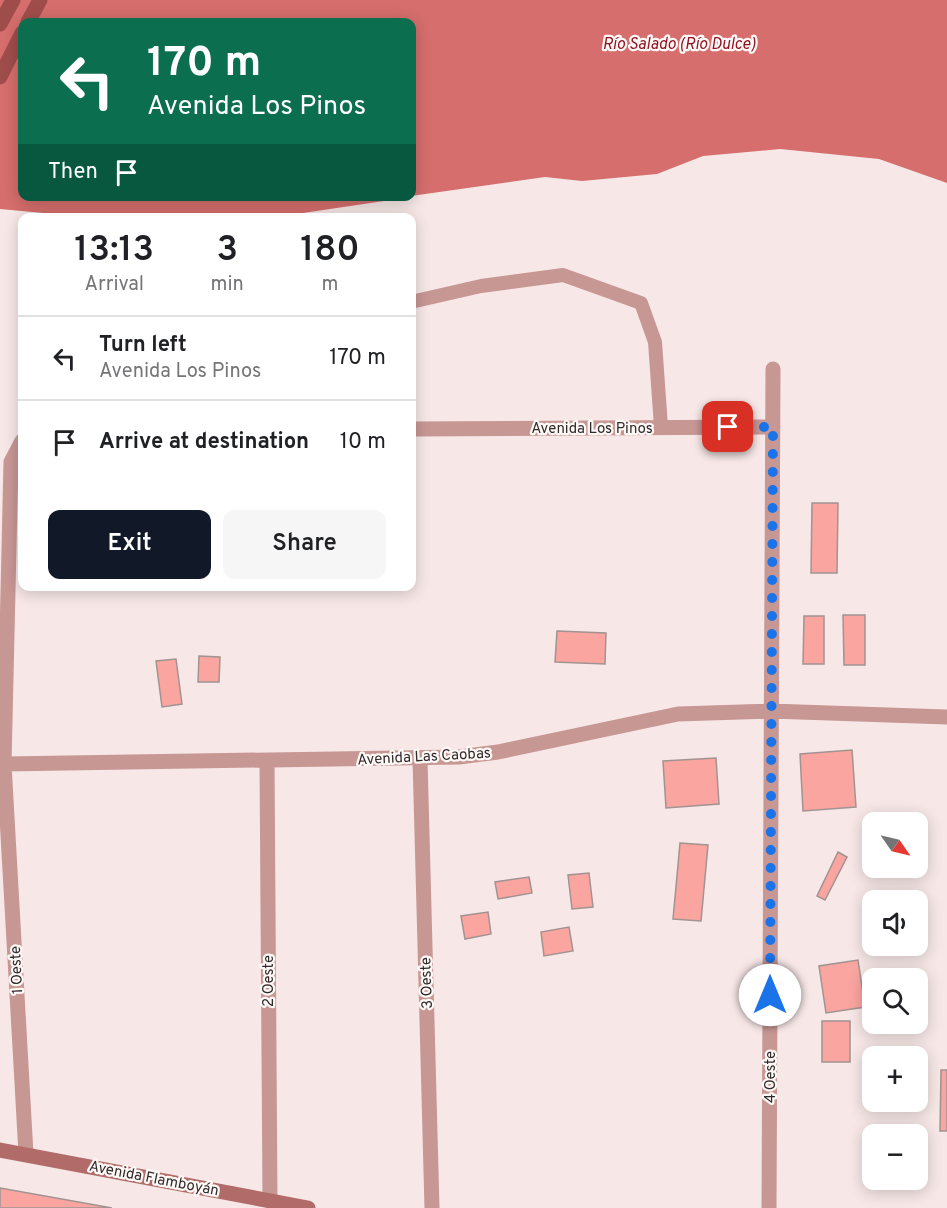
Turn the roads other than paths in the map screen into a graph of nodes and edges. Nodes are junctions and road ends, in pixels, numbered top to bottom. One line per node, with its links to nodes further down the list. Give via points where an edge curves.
1 (13, 0): 4 (main road)
2 (40, 0): 3 (main road)
3 (30, 18)
4 (0, 24)
5 (18, 41): 6 (main road)
6 (0, 77)
7 (416, 301): 10 (lane, via 481,286 563,275 640,303 655,342)
8 (773, 369): 9 (street, 4 Oeste)
9 (773, 427): 10 (street, Avenida Los Pinos); 13 (street, 4 Oeste)
10 (661, 428): 11 (street, Avenida Los Pinos)
11 (416, 429)
12 (18, 449): 17 (street, 1 Oeste, via 11,462)
13 (770, 711): 14 (street, Avenida Las Caobas); 15 (street, Avenida Las Caobas, via 678,714 498,752); 23 (street, 4 Oeste)
14 (947, 717)
15 (420, 759): 16 (street, Avenida Las Caobas); 22 (street, 3 Oeste)
16 (267, 761): 17 (street, Avenida Las Caobas); 20 (street, 2 Oeste)
17 (4, 764): 19 (street, 1 Oeste)
18 (0, 1150): 19 (street, Avenida Flamboyán)
19 (26, 1154): 20 (street, Avenida Flamboyán)
20 (270, 1201): 21 (street, Avenida Flamboyán)
21 (308, 1208)
22 (432, 1208)
23 (769, 1208)

